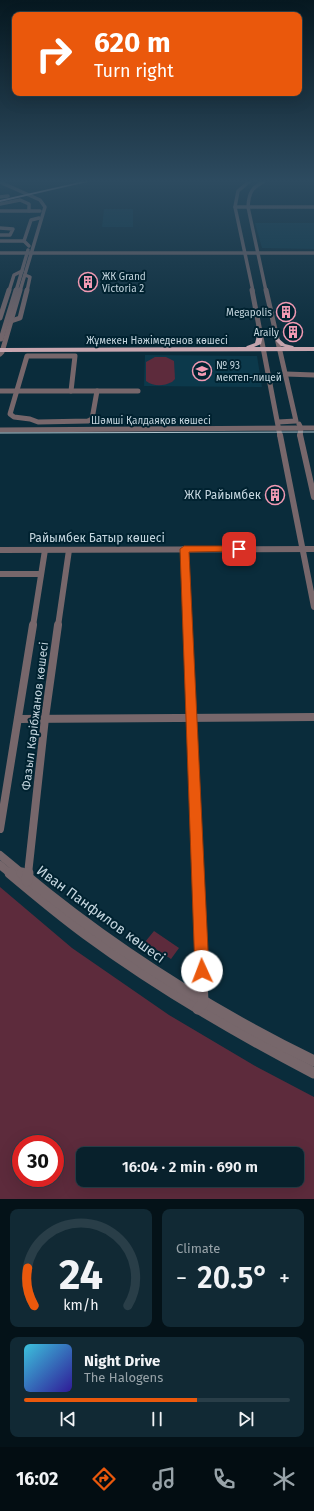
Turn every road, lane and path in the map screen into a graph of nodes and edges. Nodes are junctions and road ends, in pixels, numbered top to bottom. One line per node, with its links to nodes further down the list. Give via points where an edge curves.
1 (26, 236): 6 (street)
2 (33, 236): 8 (street)
3 (35, 236): 9 (street)
4 (241, 236): 13 (street)
5 (254, 236): 14 (street)
6 (24, 241): 7 (street); 8 (street)
7 (1, 243)
8 (30, 246): 9 (street)
9 (30, 252): 10 (street); 11 (street); 13 (street); 18 (street); 20 (street)
10 (0, 253): 18 (street, via 18,255)
11 (71, 253): 12 (street); 20 (street, via 37,255)
12 (207, 253): 13 (street); 17 (street, via 238,255)
13 (244, 253): 14 (street); 17 (street)
14 (257, 253): 15 (street); 16 (street); 19 (street)
15 (286, 253): 16 (street); 19 (street, via 264,255)
16 (314, 253)
17 (246, 259): 22 (street)
18 (24, 264): 21 (street)
19 (260, 264): 23 (street)
20 (28, 267): 21 (street)
21 (24, 273): 26 (street); 26 (street, via 30,277 20,318); 27 (street)
22 (252, 292): 23 (street); 25 (street)
23 (266, 292): 24 (street)
24 (268, 300): 25 (street); 30 (street)
25 (258, 301): 28 (street)
26 (11, 321): 36 (street)
27 (2, 322): 29 (street); 31 (street)
28 (261, 332): 32 (main road, via 256,346); 34 (street)
29 (0, 335)
30 (278, 340): 33 (main road, via 283,345); 35 (street)
31 (0, 343)
32 (222, 349): 34 (main road, Жұмекен Нәжімеденов көшесі); 36 (main road, Жұмекен Нәжімеденов көшесі)
33 (314, 350): 35 (main road, Жұмекен Нәжімеденов көшесі)
34 (265, 351): 35 (main road, Жұмекен Нәжімеденов көшесі); 36 (main road, Жұмекен Нәжімеденов көшесі); 45 (street)
35 (280, 351): 37 (street)
36 (1, 352)
37 (286, 374): 38 (street); 44 (street)
38 (314, 375)
39 (0, 391): 40 (street)
40 (17, 391): 41 (street); 41 (street, via 27,356 75,356); 42 (street, via 10,414 38,422 83,422 92,419)
41 (71, 391): 42 (street)
42 (97, 391): 43 (street)
43 (138, 391)
44 (296, 421): 45 (street); 46 (street)
45 (278, 425): 46 (street, Шәмші Қалдаяқов көшесі); 48 (street, Шәмші Қалдаяқов көшесі); 52 (street)
46 (301, 428): 47 (street, Шәмші Қалдаяқов көшесі); 51 (street, via 300,434)
47 (314, 428)
48 (15, 429): 49 (street, Шәмші Қалдаяқов көшесі); 50 (street)
49 (0, 430)
50 (0, 433)
51 (314, 498)
52 (302, 548): 53 (street, Райымбек Батыр көшесі); 54 (street, Райымбек Батыр көшесі); 60 (street)
53 (314, 548)
54 (184, 549): 57 (street, Райымбек Батыр көшесі); 61 (street)
55 (0, 550): 56 (street, Райымбек Батыр көшесі)
56 (45, 550): 57 (street, Райымбек Батыр көшесі); 59 (street)
57 (69, 550): 63 (street, Фазыл Кәрібжанов көшесі)
58 (0, 574): 59 (street)
59 (41, 574): 64 (street)
60 (314, 607)
61 (191, 717): 62 (street); 63 (street); 69 (street)
62 (314, 717)
63 (45, 718): 64 (street); 68 (street, Фазыл Кәрібжанов көшесі)
64 (18, 719): 65 (street)
65 (0, 829)
66 (0, 855): 68 (street, Иван Панфилов көшесі)
67 (0, 865): 68 (street, Иван Панфилов көшесі)
68 (26, 882): 69 (street, Иван Панфилов көшесі, via 98,943)
69 (201, 1006): 70 (street, Иван Панфилов көшесі); 71 (street, Иван Панфилов көшесі, via 265,1048)
70 (314, 1061)
71 (314, 1073)

